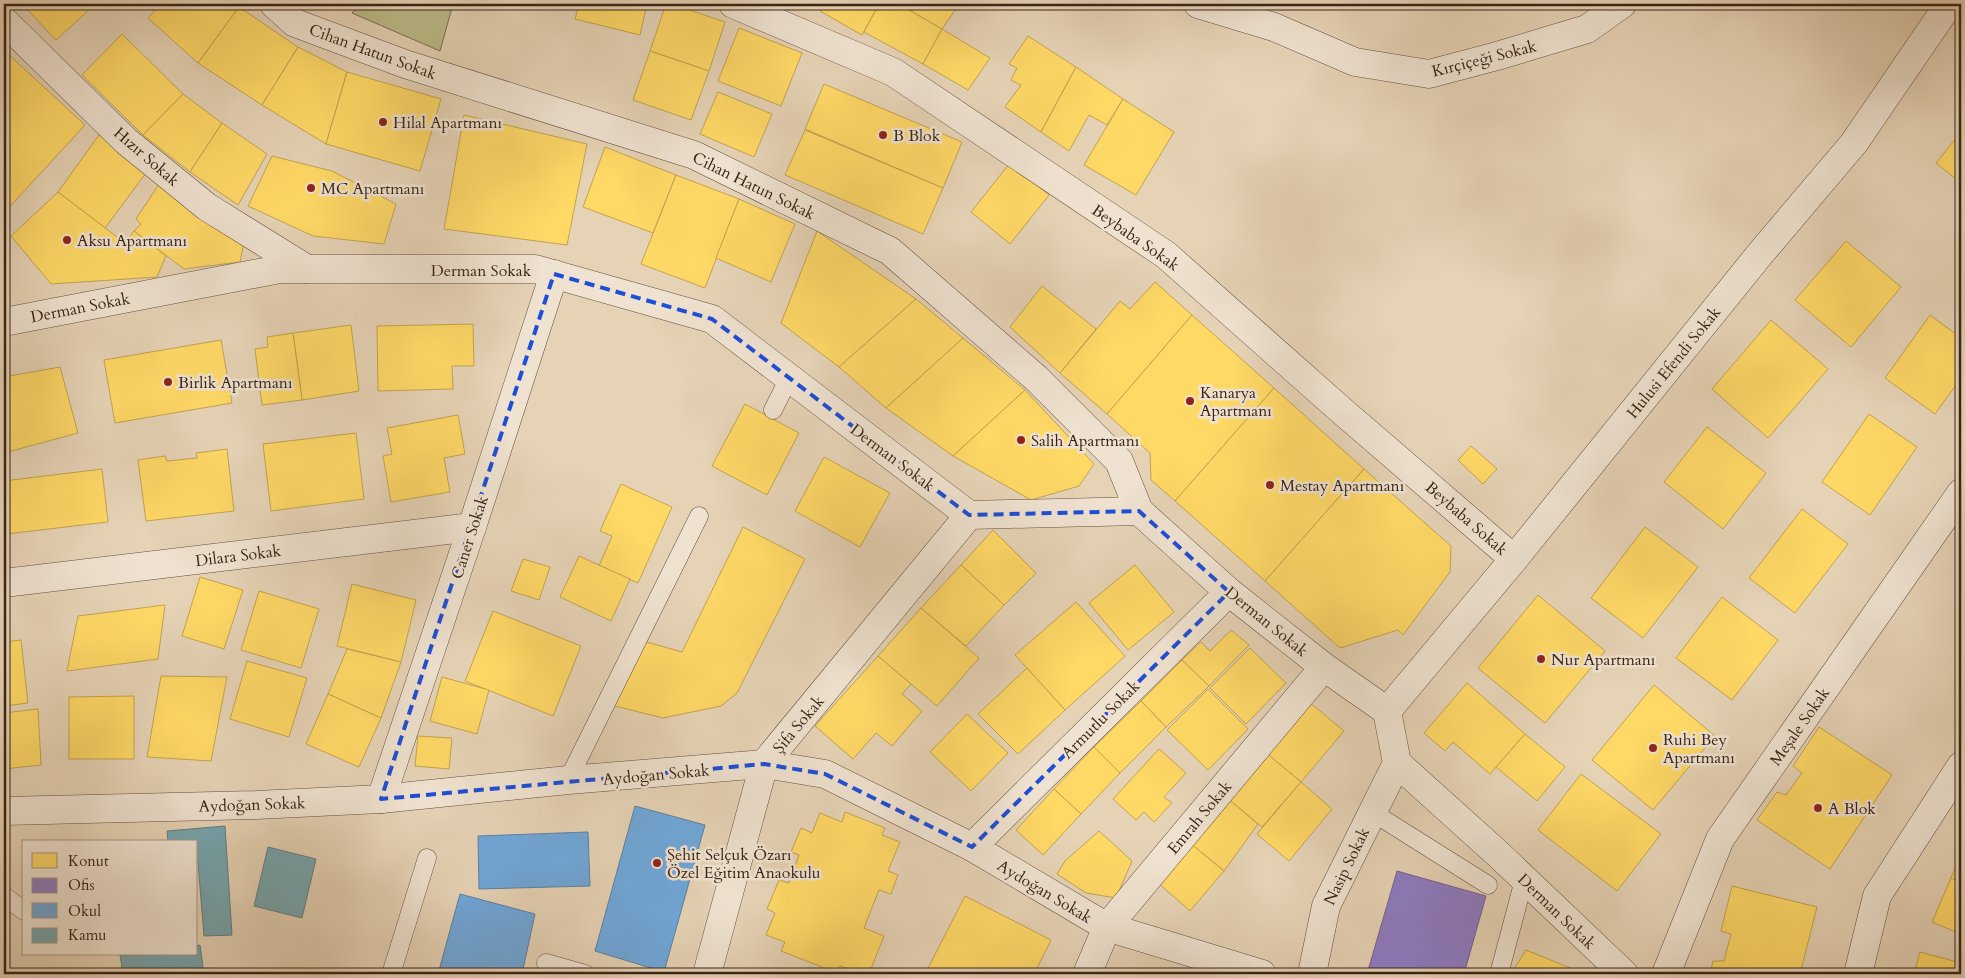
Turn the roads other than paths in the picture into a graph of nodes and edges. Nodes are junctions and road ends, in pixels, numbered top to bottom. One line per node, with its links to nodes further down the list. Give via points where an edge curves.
1 (274, 4): 6 (street, Cihan Hatun Sokak)
2 (733, 4): 18 (street, Beybaba Sokak, via 893,72 1166,255)
3 (1198, 4): 4 (street, Kırçiçeği Sokak, via 1274,27 1355,62 1429,74 1587,29)
4 (1622, 4)
5 (1949, 4): 18 (street, Hulusi Efendi Sokak, via 1854,143 1760,254)
6 (303, 13): 14 (street, Cihan Hatun Sokak, via 404,64 694,155 890,251 1036,378 1119,461)
7 (4, 21): 8 (street, Hızır Sokak, via 126,141 207,207)
8 (307, 269): 9 (street, Derman Sokak, via 535,269); 10 (street, Derman Sokak, via 280,269)
9 (554, 274): 11 (street, Derman Sokak, via 712,318); 17 (street, Caner Sokak)
10 (4, 322)
11 (789, 378): 12 (lane); 15 (street, Derman Sokak)
12 (773, 410)
13 (1961, 493): 46 (street, Meşale Sokak, via 1720,839)
14 (1139, 511): 15 (street); 20 (street, Derman Sokak)
15 (969, 515): 24 (street, Şifa Sokak)
16 (699, 516): 26 (lane)
17 (472, 527): 19 (street, Dilara Sokak); 27 (street, Caner Sokak)
18 (1514, 559): 22 (street, Hulusi Efendi Sokak)
19 (4, 584)
20 (1229, 592): 21 (street, Derman Sokak); 30 (street, Armutlu Sokak)
21 (1324, 667): 22 (street, Derman Sokak); 36 (street, Emrah Sokak)
22 (1387, 711): 23 (street)
23 (1398, 763): 29 (street, Nasip Sokak); 32 (street, Derman Sokak)
24 (764, 764): 26 (street, Aydoğan Sokak); 30 (street, Aydoğan Sokak, via 825,774); 40 (street, Şifa Sokak)
25 (1961, 766): 47 (street, via 1877,896)
26 (568, 780): 27 (street, Aydoğan Sokak)
27 (381, 799): 28 (street, Aydoğan Sokak)
28 (4, 811)
29 (1372, 812): 33 (lane); 43 (street, Nasip Sokak, via 1326,906)
30 (972, 847): 36 (street, Aydoğan Sokak)
31 (427, 858): 38 (lane)
32 (1524, 880): 44 (lane); 45 (street, Derman Sokak)
33 (1488, 885)
34 (4, 896): 35 (lane)
35 (22, 909)
36 (1106, 927): 41 (street, Emrah Sokak); 42 (street, Aydoğan Sokak)
37 (546, 963): 39 (lane)
38 (391, 974)
39 (585, 974)
40 (707, 974)
41 (1087, 974)
42 (1262, 974)
43 (1312, 974)
44 (1499, 974)
45 (1624, 974)
46 (1666, 974)
47 (1858, 974)

